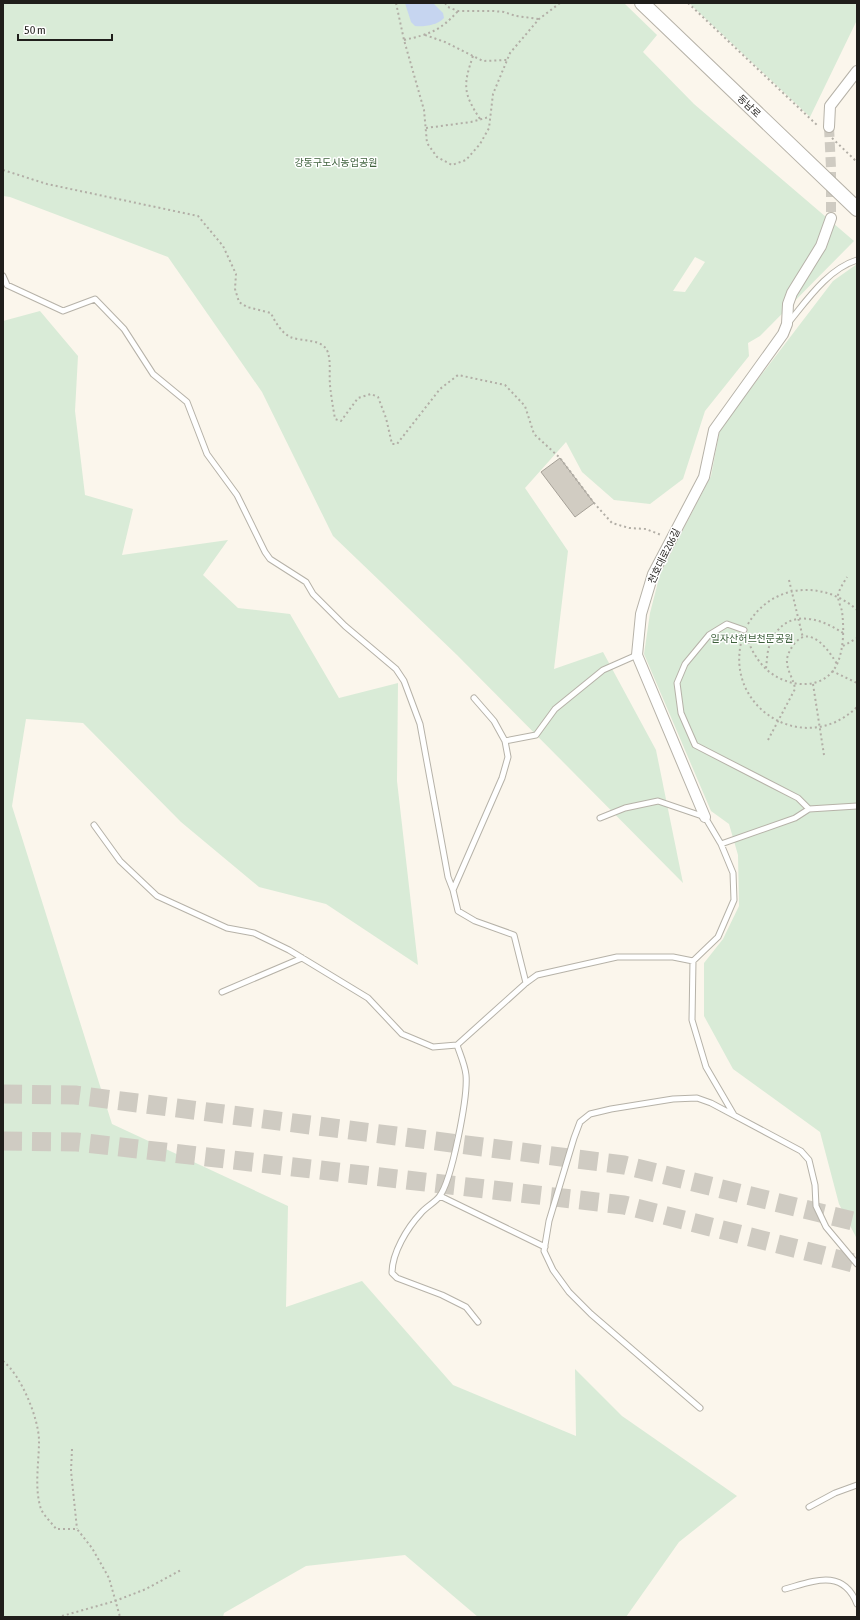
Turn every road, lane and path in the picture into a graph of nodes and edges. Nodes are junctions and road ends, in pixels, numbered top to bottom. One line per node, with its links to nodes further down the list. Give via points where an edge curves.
1 (396, 3): 9 (path)
2 (445, 3): 6 (path)
3 (560, 3): 7 (path)
4 (642, 3): 19 (main road, 동남로)
5 (688, 3): 16 (path)
6 (458, 11): 7 (path, via 504,12); 8 (path, via 450,21)
7 (539, 19): 11 (path)
8 (425, 35): 9 (path); 10 (path)
9 (404, 40): 15 (path, via 424,110)
10 (473, 56): 11 (path, via 483,61); 14 (path, via 465,78 469,102)
11 (507, 60): 13 (path, via 493,94)
12 (857, 71): 16 (street, via 830,106)
13 (489, 117): 14 (path); 15 (path, via 489,128 480,144 466,160 452,165 437,157 427,143)
14 (480, 119): 15 (path)
15 (426, 128)
16 (826, 130): 17 (path)
17 (857, 162)
18 (3, 170): 24 (path, via 47,184 198,216 223,246 236,274 239,302 271,313 278,326 289,337 324,346 328,354 335,419 341,421 358,398 371,394 378,397 392,444 397,444 440,389 458,375 505,385 525,406 534,434 560,458 612,523 646,529)
19 (857, 208)
20 (831, 218): 23 (street, 천호대로206길, via 821,246 792,293 788,304)
21 (857, 260): 23 (lane, via 832,275)
22 (3, 276): 56 (lane, via 7,285 63,311 95,298 124,329 153,374 187,402 207,454 237,495 270,559 306,582 313,594 345,626 396,669 404,680 420,724 448,877)
23 (787, 324): 24 (street, 천호대로206길, via 783,334 714,430 704,477)
24 (671, 539): 36 (street, 천호대로206길, via 653,574 641,614)
25 (847, 577): 28 (path)
26 (788, 580): 27 (path)
27 (791, 591): 28 (path, via 807,589); 30 (path); 31 (path, via 763,605)
28 (838, 596): 29 (path); 32 (path)
29 (857, 610)
30 (798, 618): 32 (path, via 822,620); 33 (path); 38 (path, via 775,634 769,647)
31 (744, 630): 38 (path, via 748,643); 45 (path, via 739,651 742,679 747,692 760,709); 51 (lane, via 727,624 709,635 685,664 677,683 681,713 695,745 798,798)
32 (843, 633): 35 (path)
33 (803, 638): 37 (path, via 810,637 819,641); 41 (path, via 790,650 787,660)
34 (857, 638): 35 (path)
35 (843, 646): 37 (path)
36 (637, 655): 47 (lane, via 603,670 555,709 536,735); 52 (street, 천호대로206길)
37 (837, 664): 39 (path)
38 (765, 669): 41 (path)
39 (832, 671): 40 (path); 42 (path)
40 (857, 683)
41 (794, 684): 42 (path); 45 (path, via 794,689)
42 (813, 684): 46 (path)
43 (474, 698): 47 (lane)
44 (857, 706): 46 (path, via 850,714 836,722)
45 (777, 721): 46 (path, via 791,726); 48 (path)
46 (820, 727): 49 (path)
47 (505, 740): 56 (lane, via 508,757 502,778)
48 (768, 740)
49 (824, 755)
50 (857, 806): 51 (lane)
51 (809, 809): 55 (lane, via 795,818)
52 (705, 817): 53 (lane, via 658,801 625,808); 55 (lane, 천호대로206길)
53 (600, 818)
54 (94, 825): 57 (lane, via 120,861 157,896 227,928 254,933)
55 (721, 844): 58 (lane, 천호대로206길, via 733,873 734,900 718,937)
56 (454, 890): 59 (lane, via 458,911 475,922 514,934)
57 (302, 958): 60 (lane); 61 (lane, via 368,998 402,1034 433,1047)
58 (693, 960): 59 (lane, via 673,957 617,957 537,975); 62 (lane, via 692,1020 706,1067)
59 (526, 983): 61 (lane)
60 (222, 992)
61 (457, 1045): 63 (lane, via 466,1074 465,1095 449,1173)
62 (734, 1115): 64 (lane, via 697,1098 642,1104 590,1114 580,1122 574,1138 549,1221); 65 (lane, via 801,1151 809,1160 819,1213 826,1227)
63 (440, 1196): 64 (lane); 66 (lane, via 420,1214 403,1238 392,1262 392,1273 397,1278 466,1307)
64 (544, 1247): 68 (lane, via 553,1270 569,1292)
65 (857, 1264)
66 (478, 1322)
67 (3, 1361): 72 (path, via 18,1376 30,1402 39,1439 38,1483 42,1510 56,1529)
68 (700, 1408)
69 (72, 1450): 72 (path, via 71,1471)
70 (857, 1485): 71 (lane)
71 (809, 1507)
72 (77, 1529): 75 (path, via 92,1548 109,1578)
73 (181, 1570): 75 (path, via 146,1589)
74 (785, 1589): 76 (lane, via 823,1579 836,1581 846,1587)
75 (115, 1601): 77 (path); 78 (path)
76 (857, 1604)
77 (62, 1616)
78 (120, 1617)

